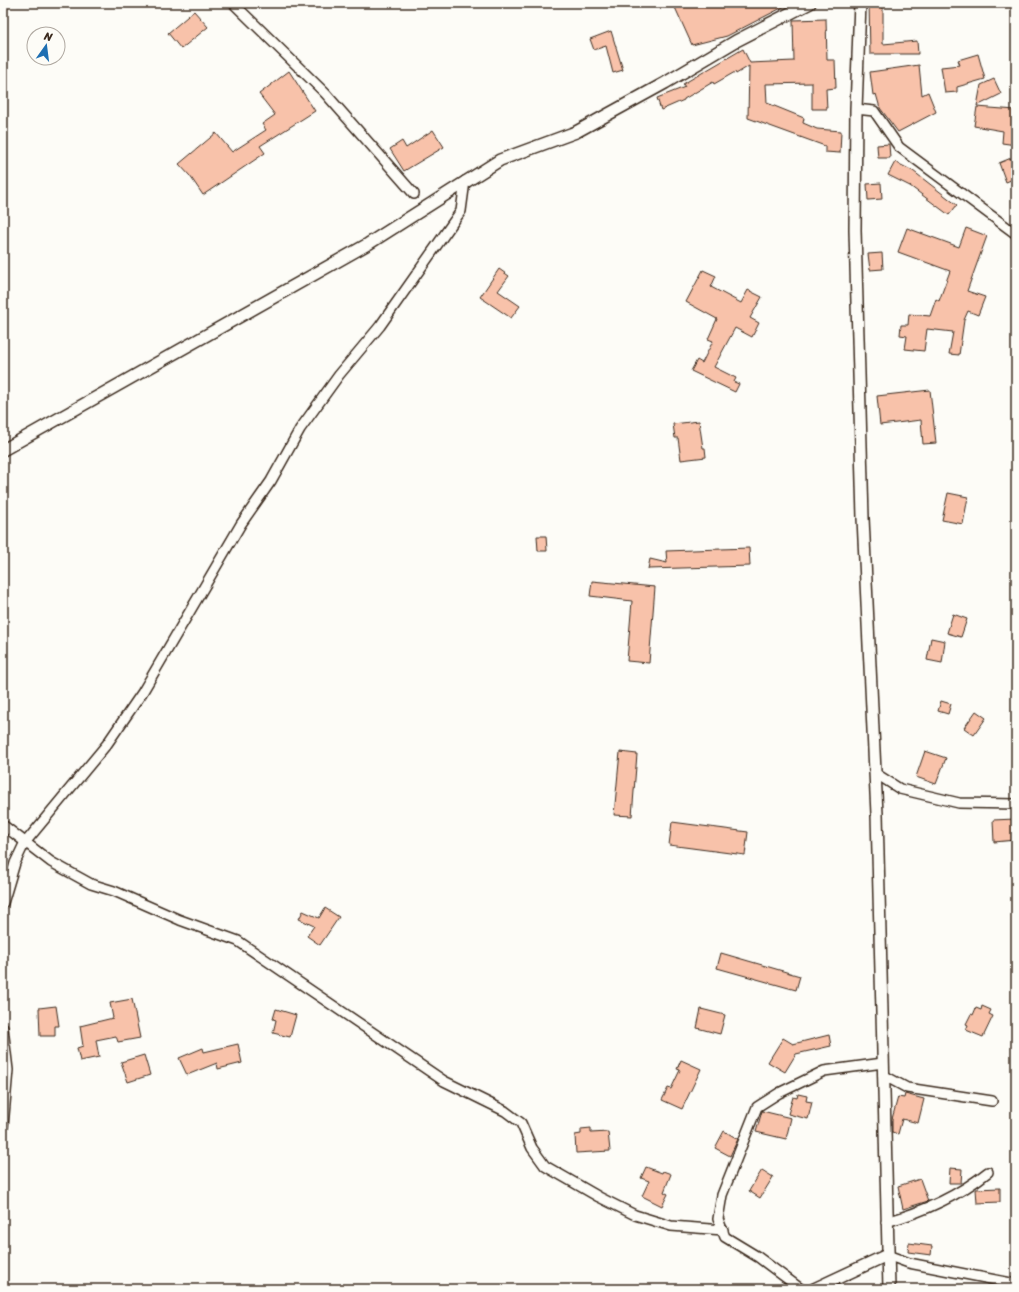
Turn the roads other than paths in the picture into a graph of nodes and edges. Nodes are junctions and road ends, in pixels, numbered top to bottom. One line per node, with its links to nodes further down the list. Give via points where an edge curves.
1 (233, 3): 6 (street, via 325,93)
2 (810, 3): 5 (street, via 736,41 576,132 500,160)
3 (860, 3): 4 (street)
4 (856, 109): 7 (street, via 874,111 899,147); 9 (street, via 855,230 862,518)
5 (465, 181): 8 (street, via 368,244); 12 (street, via 461,211 380,326 339,375 300,429 271,482 241,524 142,693 107,744)
6 (414, 194)
7 (1016, 234)
8 (3, 450)
9 (875, 773): 10 (street, via 900,789 959,803); 15 (street)
10 (1016, 804)
11 (3, 825): 12 (street)
12 (26, 841): 13 (street, via 15,863); 21 (street, via 51,862 91,884 238,941 444,1081 522,1123 532,1148 545,1166 598,1197 635,1215 671,1226)
13 (3, 903)
14 (3, 1028): 18 (street, via 8,1070)
15 (883, 1063): 16 (street); 21 (street, via 824,1071 757,1107 722,1195 718,1220)
16 (883, 1075): 17 (street, via 908,1088); 20 (street)
17 (992, 1101)
18 (3, 1127)
19 (988, 1172): 20 (street, via 945,1200)
20 (886, 1222): 22 (street)
21 (723, 1230): 24 (street, via 725,1237 758,1257)
22 (887, 1254): 23 (street, via 909,1263); 25 (street); 26 (street)
23 (1016, 1284)
24 (801, 1289)
25 (814, 1289)
26 (889, 1289)

